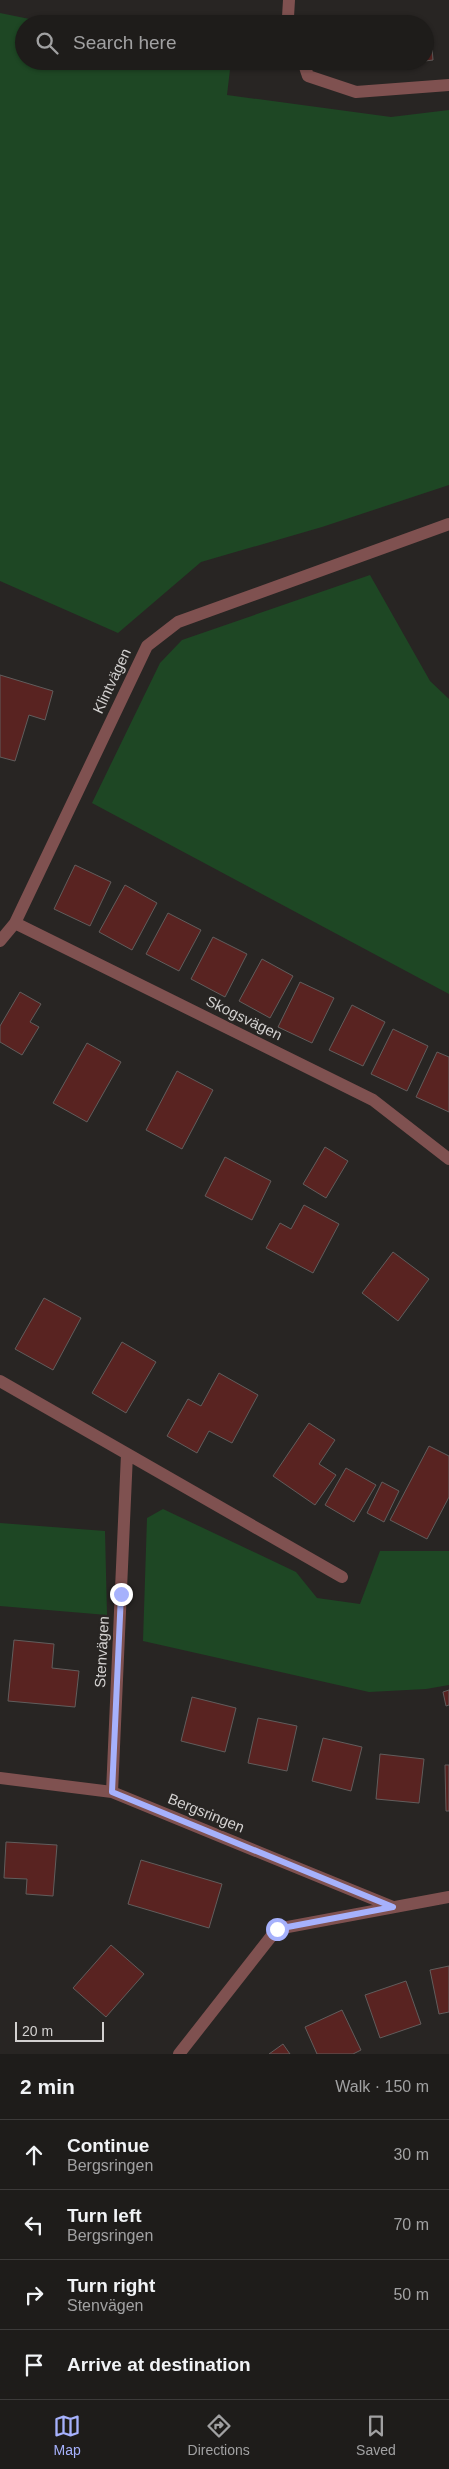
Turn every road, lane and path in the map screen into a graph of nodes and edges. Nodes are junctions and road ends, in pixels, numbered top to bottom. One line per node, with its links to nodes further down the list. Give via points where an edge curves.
1 (289, 0): 2 (street)
2 (288, 15)
3 (306, 70): 4 (street, via 308,76 356,92)
4 (449, 85)
5 (449, 524): 6 (street, Klintvägen, via 178,622 147,646)
6 (15, 922): 7 (street, Klintvägen); 8 (street, Skogsvägen, via 373,1100)
7 (0, 941)
8 (449, 1159)
9 (0, 1381): 10 (street)
10 (127, 1454): 11 (street); 13 (street, Stenvägen)
11 (342, 1577)
12 (0, 1778): 13 (street, Bergsringen)
13 (112, 1792): 15 (street, Bergsringen)
14 (449, 1897): 15 (street)
15 (393, 1907): 16 (street, via 277,1929)
16 (179, 2054)

